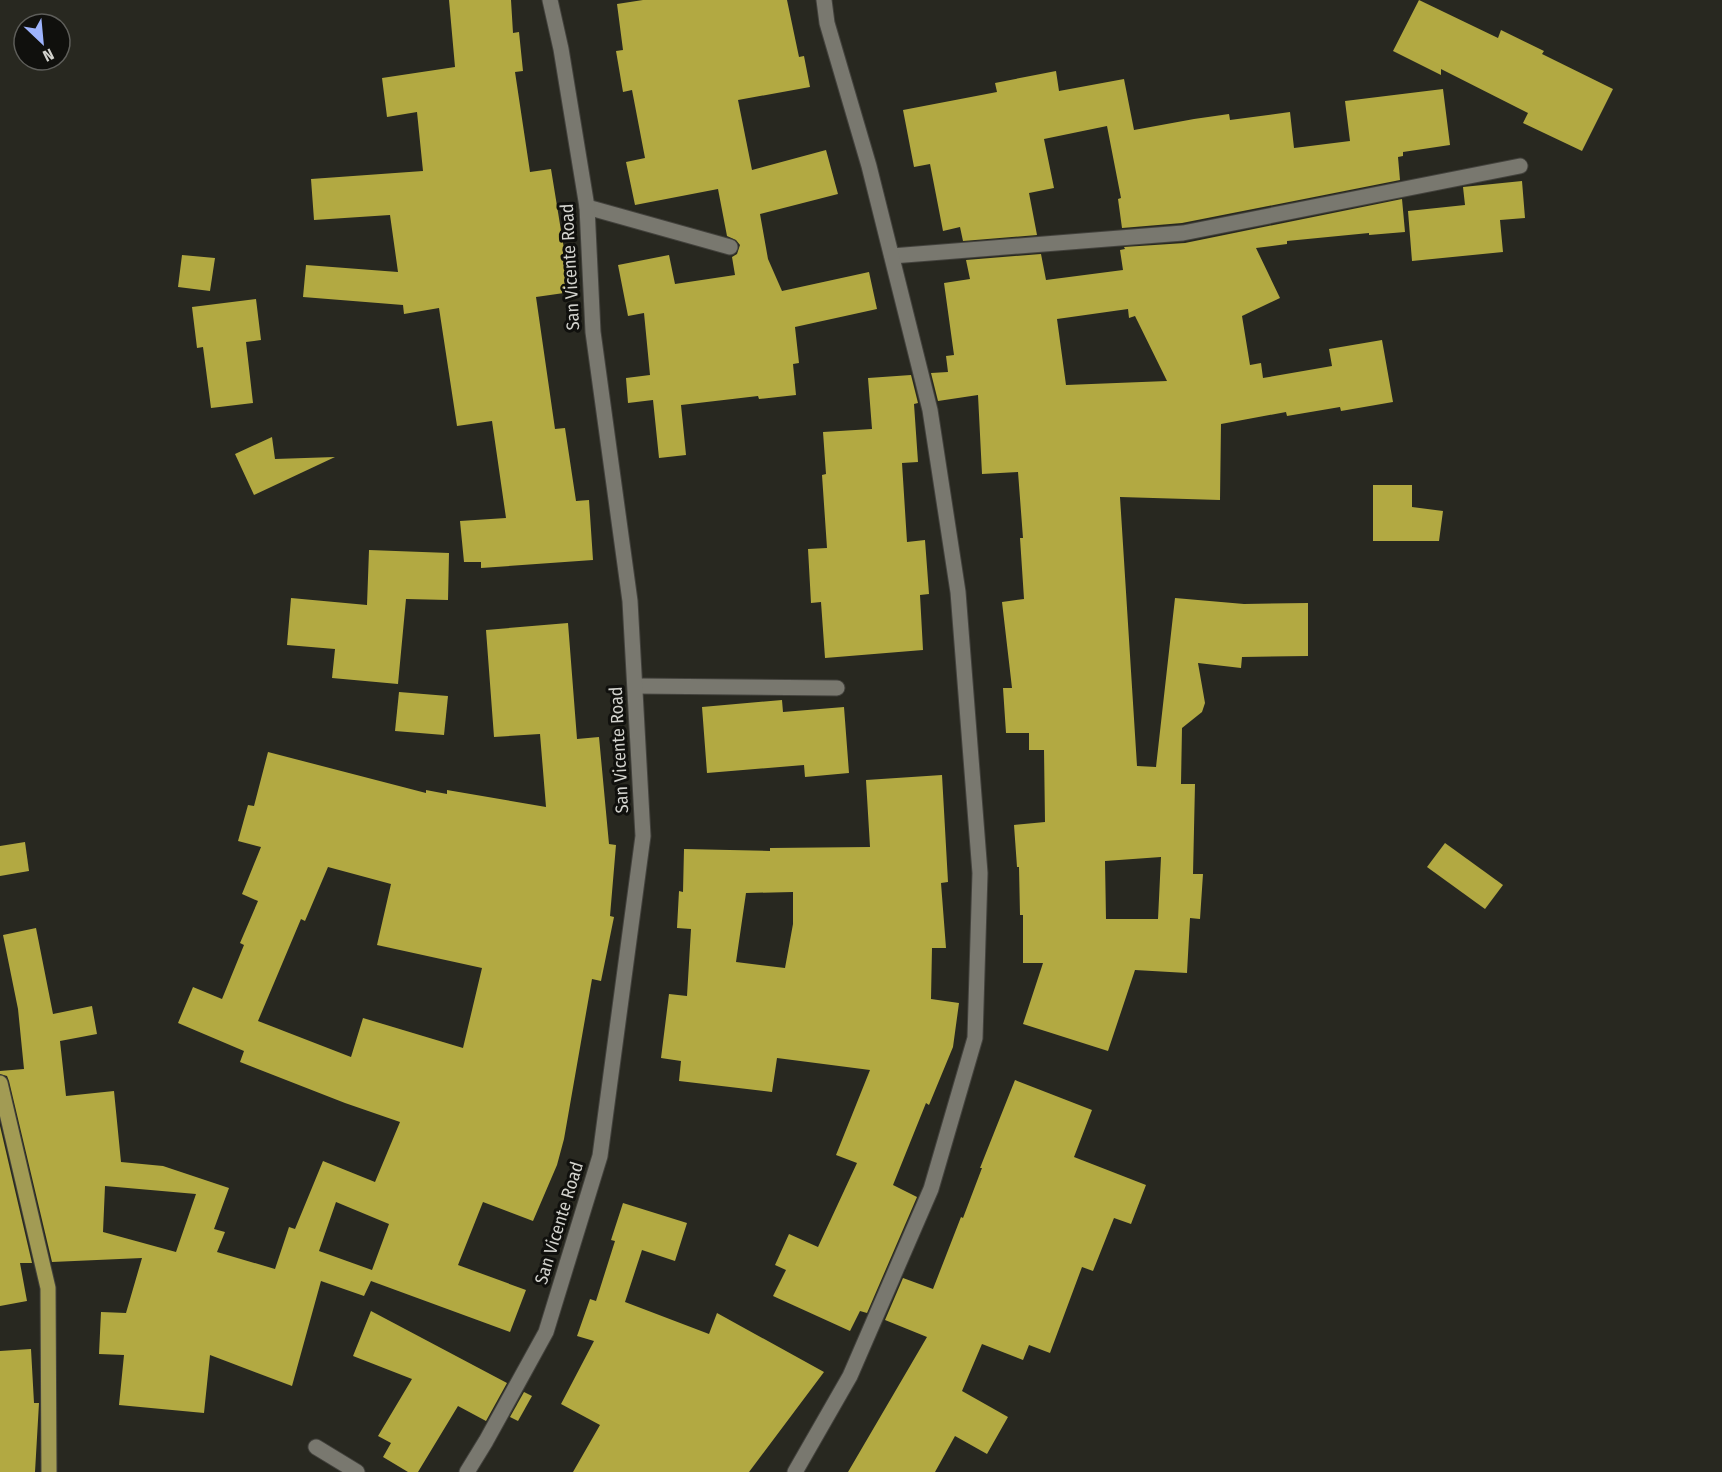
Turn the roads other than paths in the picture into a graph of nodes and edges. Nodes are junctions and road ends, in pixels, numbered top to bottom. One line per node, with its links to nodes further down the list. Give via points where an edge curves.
1 (550, 0): 4 (street, San Vicente Road)
2 (824, 0): 6 (street, via 827,23)
3 (1520, 166): 6 (street, via 1183,233)
4 (587, 207): 5 (street); 7 (street, San Vicente Road, via 593,332 630,601)
5 (730, 247)
6 (892, 256): 14 (street, via 930,410 958,592 980,873 975,1038 932,1189 850,1376)
7 (636, 686): 8 (street); 13 (street, San Vicente Road, via 643,836 600,1156 546,1332)
8 (837, 688)
9 (0, 1083): 11 (main road, via 48,1288)
10 (316, 1447): 12 (street)
11 (49, 1472)
12 (357, 1472)
13 (466, 1472)
14 (795, 1472)

